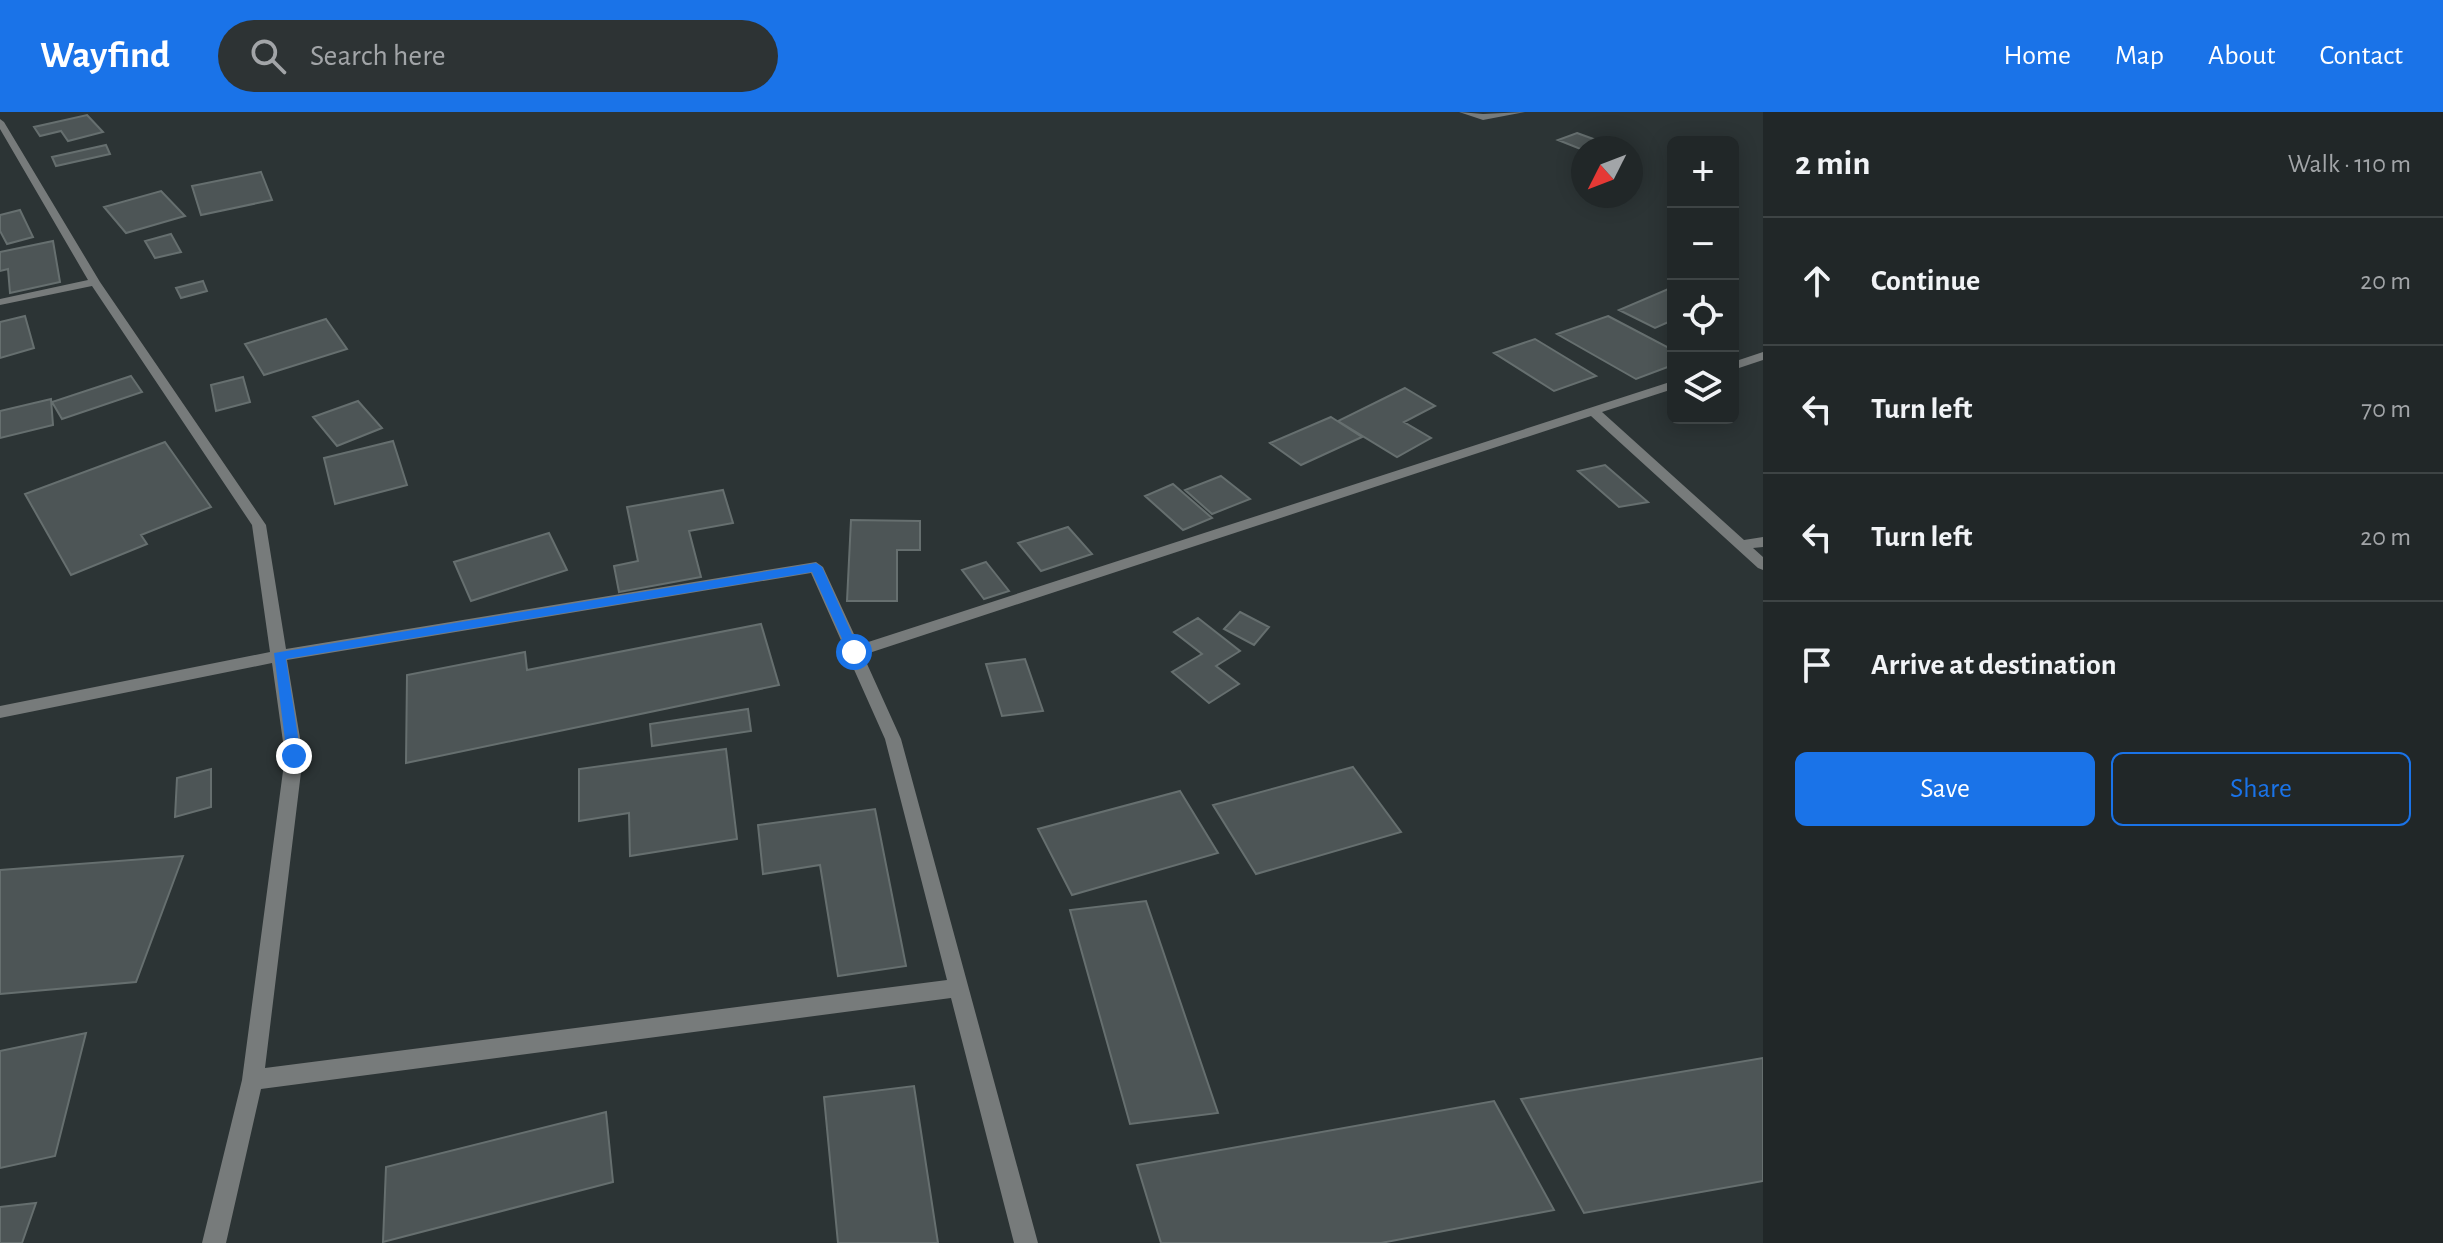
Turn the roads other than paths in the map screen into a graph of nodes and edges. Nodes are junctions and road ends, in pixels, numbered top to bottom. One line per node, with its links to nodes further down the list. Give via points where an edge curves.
1 (1463, 112): 2 (street, via 1483,117)
2 (1521, 112)
3 (0, 122): 4 (street)
4 (95, 282): 5 (street); 14 (street, via 259,525)
5 (0, 302)
6 (1763, 356): 7 (street)
7 (1739, 364)
8 (1667, 387): 9 (street)
9 (1592, 410): 11 (street); 13 (street)
10 (1763, 542): 11 (street)
11 (1742, 545): 12 (street)
12 (1763, 565)
13 (854, 652): 14 (street, via 816,567); 16 (street, via 893,739)
14 (279, 656): 15 (street); 17 (street, via 294,756)
15 (0, 712)
16 (959, 988): 17 (street); 19 (street)
17 (253, 1080): 18 (street)
18 (214, 1243)
19 (1026, 1243)

